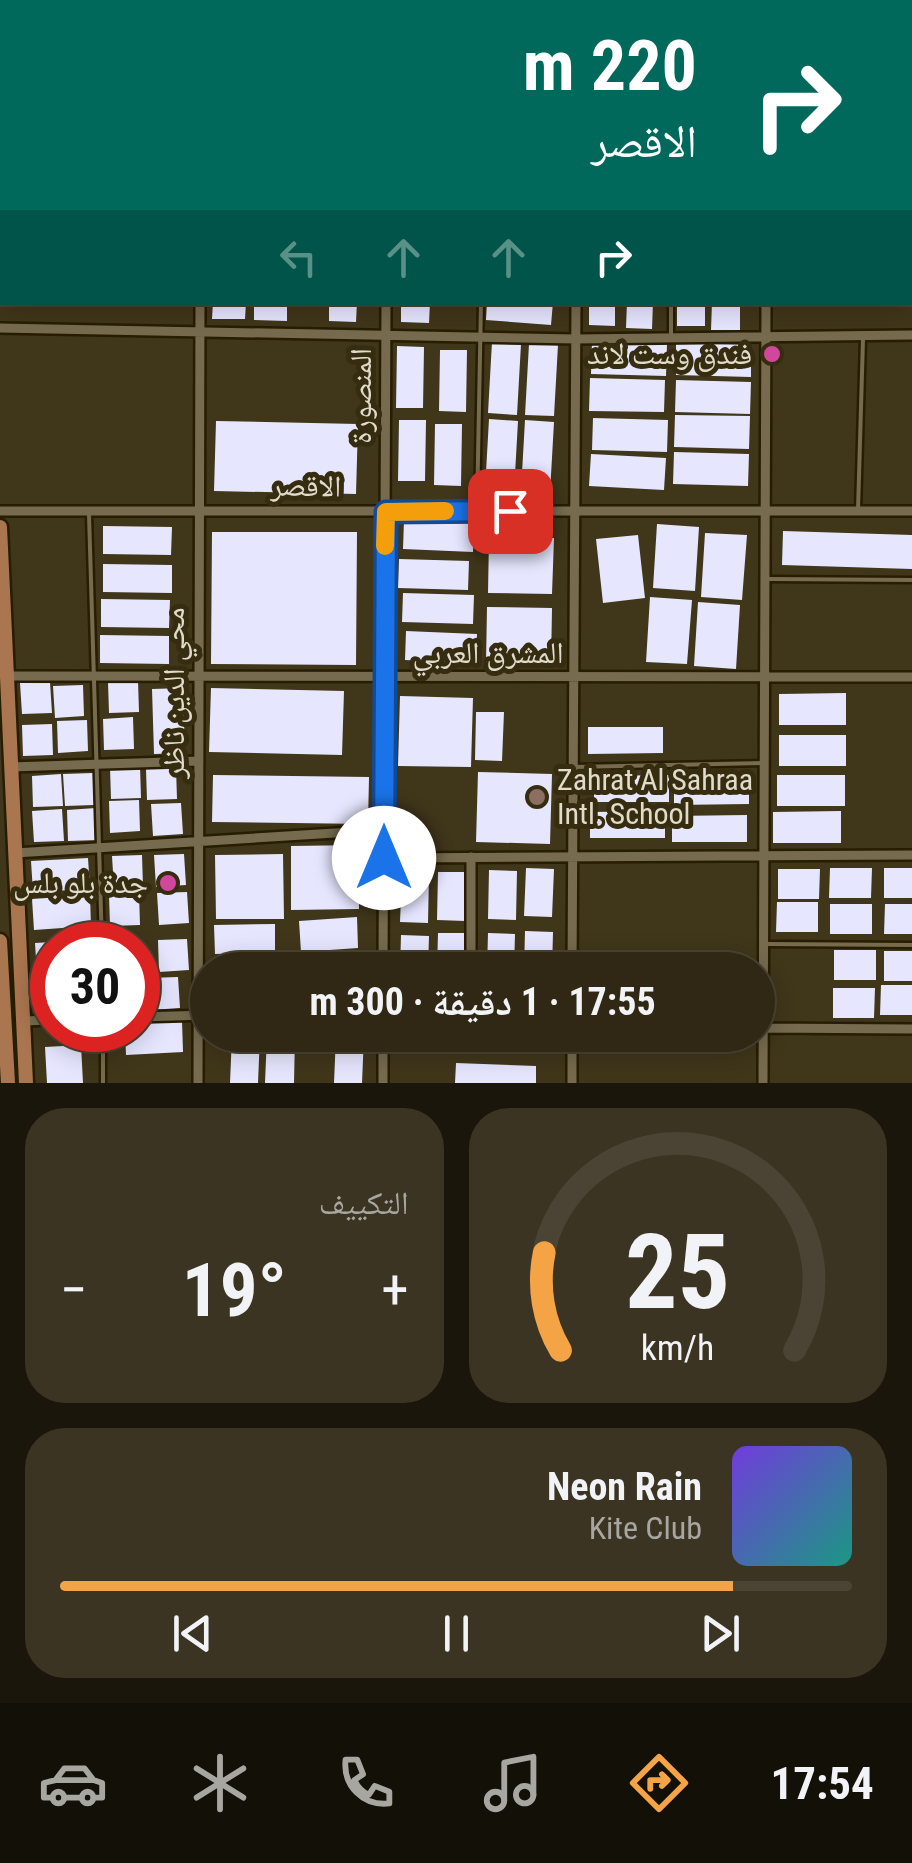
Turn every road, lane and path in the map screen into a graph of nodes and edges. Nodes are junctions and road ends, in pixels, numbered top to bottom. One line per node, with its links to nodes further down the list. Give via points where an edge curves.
1 (192, 0): 2 (main road)
2 (200, 0)
3 (200, 305): 10 (street, محي الدين ناظر)
4 (386, 305): 13 (street, المنصورة)
5 (481, 305): 14 (lane)
6 (576, 305): 17 (street)
7 (671, 305): 15 (lane)
8 (766, 305): 16 (street)
9 (0, 328): 10 (street)
10 (200, 334): 13 (street); 19 (street, محي الدين ناظر)
11 (912, 335): 12 (street)
12 (863, 336): 16 (street); 22 (lane)
13 (386, 338): 14 (street); 26 (street, المنصورة)
14 (480, 338): 17 (street); 24 (lane)
15 (670, 339): 16 (street); 17 (street)
16 (766, 339): 18 (street)
17 (576, 340): 21 (street)
18 (765, 508): 21 (street, الاقصر); 22 (street, الاقصر); 28 (street)
19 (200, 509): 20 (street, الاقصر); 26 (street, الاقصر); 33 (street, محي الدين ناظر)
20 (89, 510): 23 (street, الاقصر); 31 (lane)
21 (575, 510): 24 (street, الاقصر); 36 (street)
22 (858, 510): 25 (street, الاقصر)
23 (0, 511)
24 (478, 511): 26 (street, الاقصر)
25 (912, 511)
26 (386, 512): 35 (street, المنصورة)
27 (0, 527): 32 (main road)
28 (765, 579): 29 (lane); 30 (street)
29 (912, 580)
30 (764, 674): 34 (street, المشرق العربي); 36 (street, المشرق العربي); 38 (street)
31 (92, 675): 32 (street, المشرق العربي); 33 (street, المشرق العربي); 39 (lane)
32 (4, 676): 40 (main road)
33 (199, 676): 35 (street, المشرق العربي); 37 (street, محي الدين ناظر)
34 (912, 677)
35 (385, 678): 36 (street, المشرق العربي); 42 (street, المنصورة)
36 (574, 678): 41 (street)
37 (199, 761): 39 (street); 43 (street, محي الدين ناظر)
38 (764, 763): 41 (lane); 50 (street)
39 (97, 764): 40 (street); 44 (lane)
40 (10, 767): 45 (main road)
41 (574, 767): 47 (street)
42 (384, 830): 43 (street); 49 (street, المنصورة)
43 (199, 839): 44 (street); 55 (street, محي الدين ناظر)
44 (101, 848): 45 (street); 51 (lane)
45 (16, 852): 63 (main road)
46 (912, 855): 50 (street)
47 (573, 856): 48 (street); 50 (street); 58 (street)
48 (472, 857): 49 (street); 57 (street)
49 (384, 858): 56 (street, المنصورة)
50 (764, 858): 53 (street)
51 (102, 922)
52 (0, 942): 62 (main road)
53 (764, 944): 54 (lane); 59 (street)
54 (912, 945)
55 (202, 952)
56 (383, 952)
57 (471, 952)
58 (572, 952)
59 (764, 952)
60 (190, 1016): 61 (street)
61 (160, 1017)
62 (2, 1020): 72 (main road)
63 (23, 1021): 64 (street); 73 (main road)
64 (30, 1021)
65 (775, 1028): 66 (street)
66 (912, 1030)
67 (103, 1052): 74 (lane)
68 (200, 1052): 75 (street, محي الدين ناظر)
69 (383, 1052): 76 (street)
70 (572, 1052): 77 (street)
71 (762, 1052): 78 (street)
72 (8, 1083)
73 (26, 1083)
74 (103, 1083)
75 (198, 1083)
76 (383, 1083)
77 (572, 1083)
78 (764, 1083)

